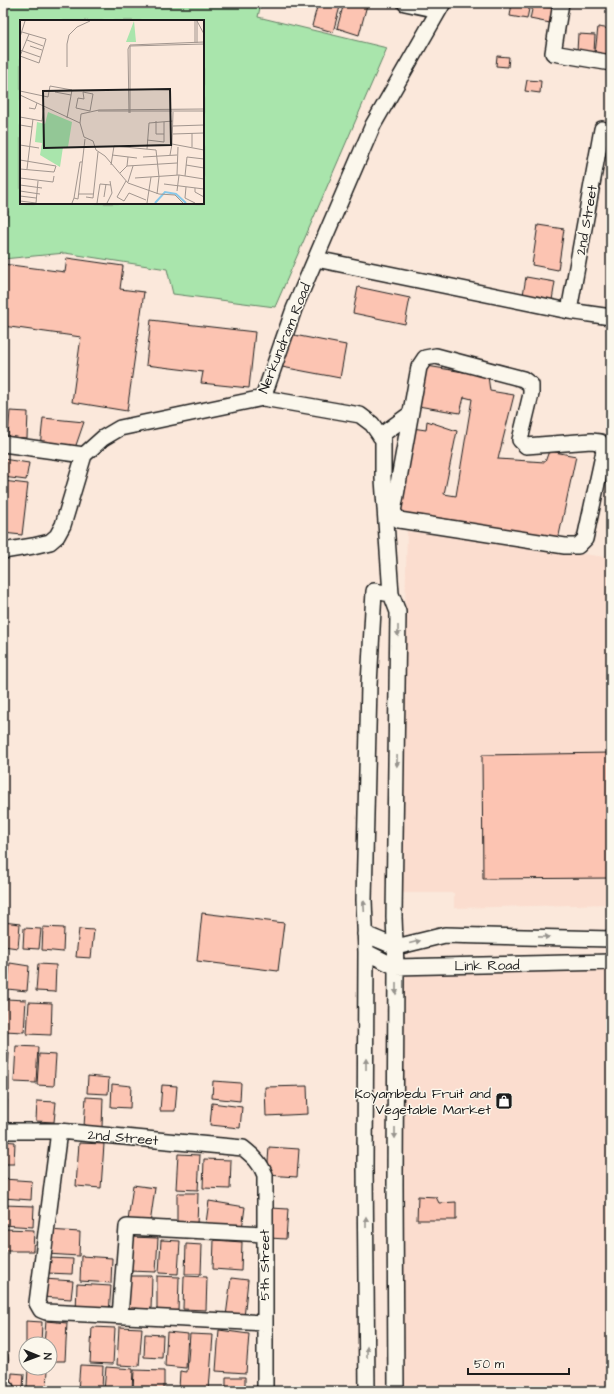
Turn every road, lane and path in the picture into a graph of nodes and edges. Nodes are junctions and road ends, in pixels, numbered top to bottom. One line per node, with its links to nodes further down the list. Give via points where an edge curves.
1 (405, 3): 3 (street)
2 (561, 3): 4 (street, via 553,53)
3 (441, 7): 6 (street, Nerkundram Road, via 373,125)
4 (611, 63)
5 (602, 129): 7 (street, 2nd Street)
6 (316, 258): 7 (street); 9 (street, Nerkundram Road, via 294,309)
7 (569, 311): 8 (street)
8 (611, 317)
9 (263, 398): 11 (street, via 360,416 372,424); 13 (street, Nerkundram Road, via 120,428 103,438)
10 (410, 414): 11 (street); 15 (street); 15 (street, via 419,367 425,358 436,356 523,379 531,386 520,440 526,446 590,441 600,442 604,451 585,539 578,546 399,520 393,512)
11 (380, 436): 14 (street, via 383,440)
12 (3, 444): 13 (street)
13 (84, 455): 16 (street, via 64,526 57,536 50,542)
14 (383, 479): 15 (street); 17 (street)
15 (398, 480)
16 (3, 551)
17 (391, 594): 18 (street, one-way to 17, via 364,900 368,685 374,591); 20 (street, one-way to 20, via 398,612 394,913)
18 (366, 934): 20 (street); 21 (street)
19 (611, 938): 20 (street, one-way to 19, via 445,935)
20 (396, 947): 23 (street)
21 (366, 952): 23 (street, Link Road); 33 (street, one-way to 21)
22 (611, 962): 23 (street, Link Road)
23 (396, 967): 34 (street, one-way to 34)
24 (3, 1131): 25 (street, 2nd Street)
25 (59, 1132): 26 (street, 2nd Street); 28 (street, via 37,1303 41,1310 46,1312)
26 (242, 1148): 27 (street, 5th Street, via 254,1156 265,1175)
27 (264, 1234): 28 (street, via 127,1227); 29 (street, 5th Street)
28 (120, 1316): 29 (street)
29 (264, 1323): 32 (street, 5th Street)
30 (3, 1387): 31 (street)
31 (7, 1391)
32 (265, 1391)
33 (367, 1391)
34 (396, 1391)

